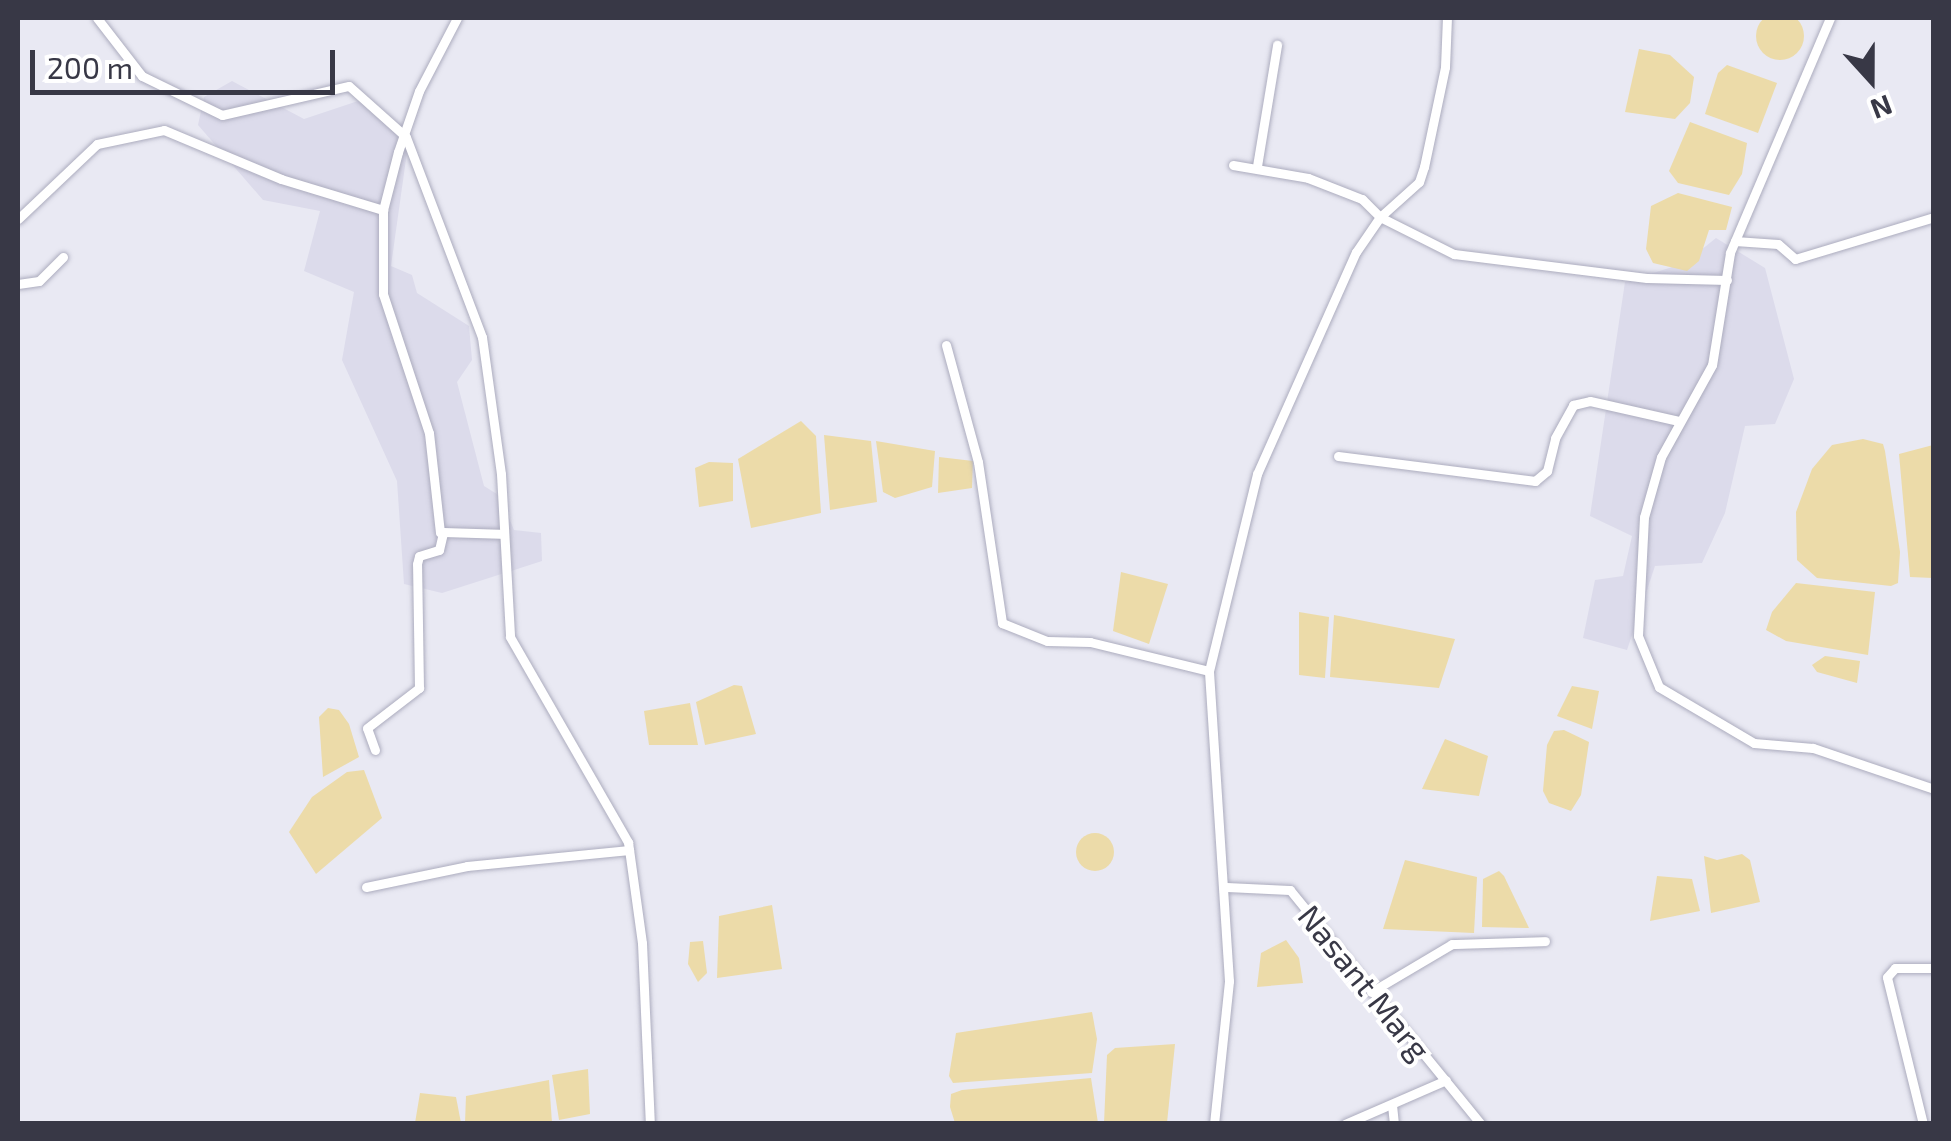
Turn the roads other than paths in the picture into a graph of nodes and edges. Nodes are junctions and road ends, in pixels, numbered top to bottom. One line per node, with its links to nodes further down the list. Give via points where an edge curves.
1 (97, 18): 6 (street, via 142,76 222,115 349,86)
2 (457, 18): 6 (street, via 419,91)
3 (1447, 18): 10 (street, via 1445,67 1419,182)
4 (1830, 18): 13 (street)
5 (1277, 45): 8 (street)
6 (406, 136): 9 (street); 21 (street, via 482,337)
7 (1234, 165): 8 (street)
8 (1256, 166): 10 (street, via 1362,199)
9 (383, 210): 12 (street, via 282,179 164,130 98,144); 20 (street, via 383,294 429,433)
10 (1380, 217): 15 (street, via 1454,254 1646,278); 22 (street, via 1342,279 1257,474)
11 (1934, 217): 13 (street, via 1795,259 1778,244)
12 (18, 219)
13 (1735, 240): 15 (street)
14 (63, 257): 16 (street, via 39,281)
15 (1727, 280): 18 (street, via 1712,365)
16 (18, 284)
17 (946, 344): 22 (street, via 978,462 1002,623 1047,641 1090,642)
18 (1680, 420): 19 (street, via 1590,401 1573,405 1555,438 1548,472 1535,482); 24 (street, via 1644,517 1637,587 1638,636 1659,687 1754,743 1813,748)
19 (1338, 456)
20 (442, 532): 21 (street); 23 (street, via 439,550 419,556 417,564 419,688 367,728)
21 (503, 534): 25 (street, via 510,637)
22 (1209, 671): 27 (street)
23 (376, 750)
24 (1934, 790)
25 (629, 850): 26 (street, via 467,866); 33 (street, via 642,944)
26 (366, 887)
27 (1226, 887): 30 (street, Nasant Marg, via 1290,890); 34 (street, via 1229,1027)
28 (1544, 941): 30 (street, via 1452,944)
29 (1934, 968): 38 (street, via 1895,968 1887,977)
30 (1370, 992): 31 (street, Nasant Marg)
31 (1446, 1080): 32 (street); 37 (street, Nasant Marg)
32 (1392, 1105): 35 (street); 36 (street)
33 (650, 1124)
34 (1214, 1124)
35 (1345, 1124)
36 (1394, 1124)
37 (1481, 1124)
38 (1923, 1124)

